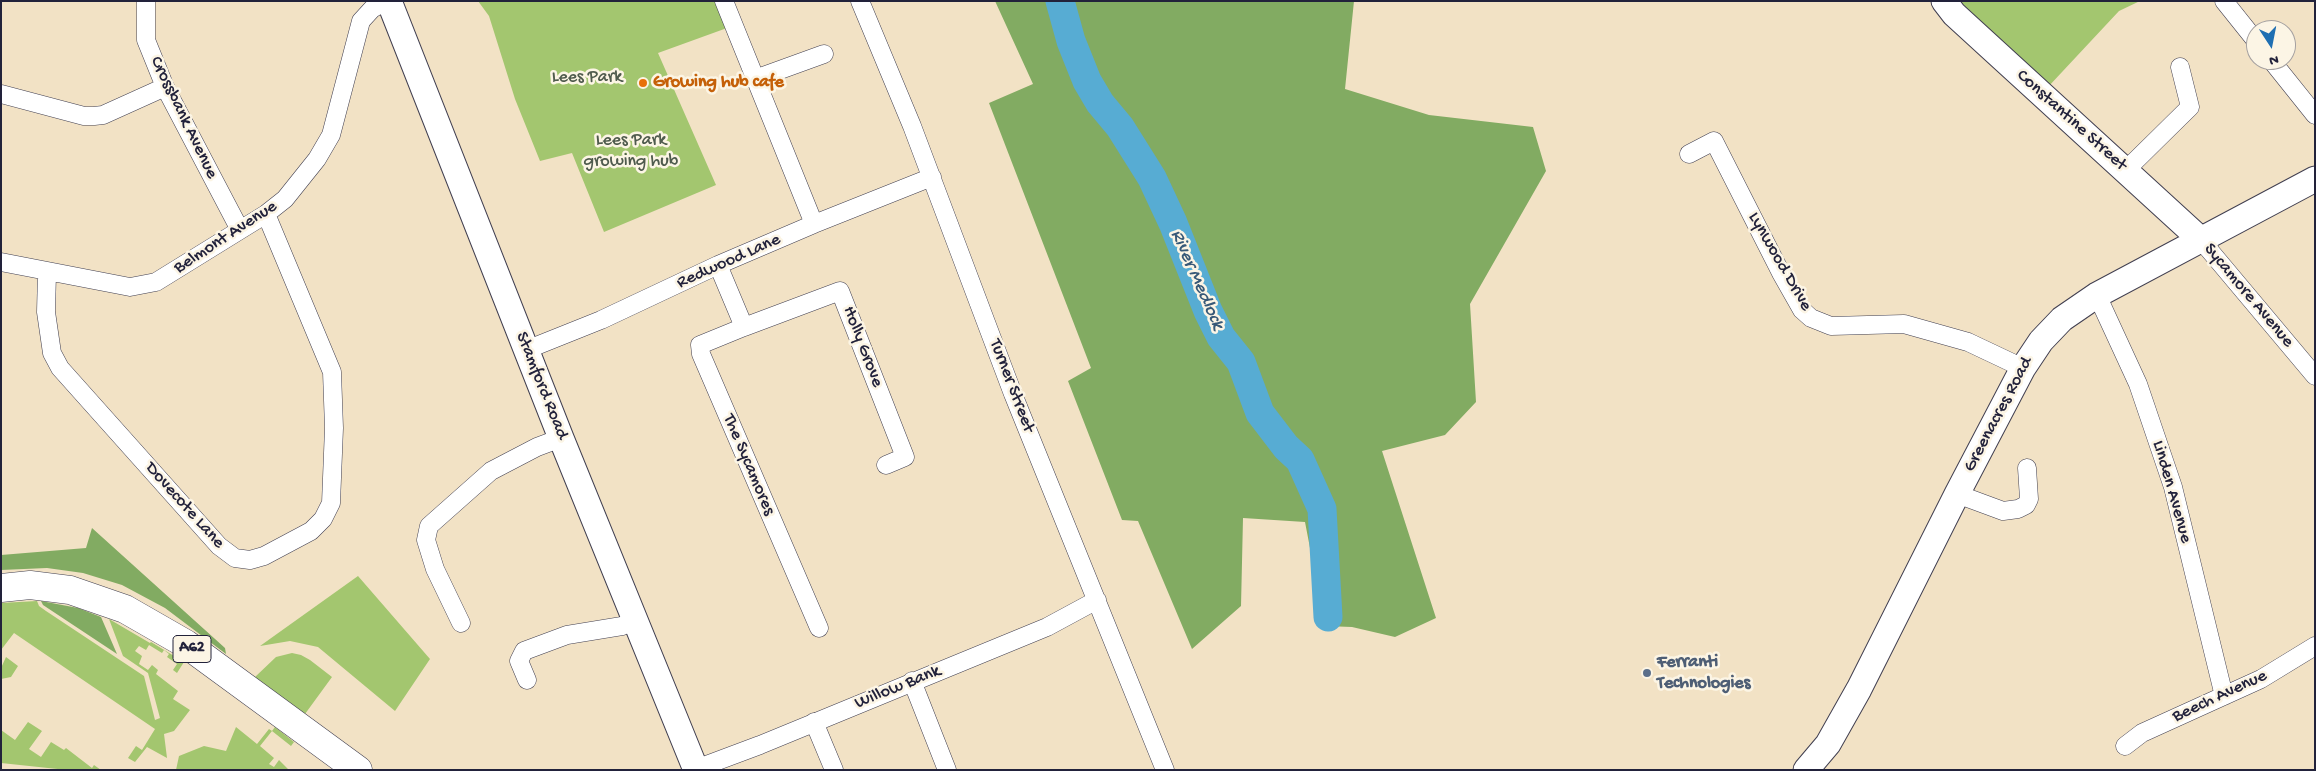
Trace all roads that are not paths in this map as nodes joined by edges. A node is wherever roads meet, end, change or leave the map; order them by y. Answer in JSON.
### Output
{"nodes":[{"id":1,"x":146,"y":1,"type":"edge"},
{"id":2,"x":388,"y":1,"type":"edge"},
{"id":3,"x":724,"y":1,"type":"edge"},
{"id":4,"x":860,"y":1,"type":"edge"},
{"id":5,"x":1944,"y":1,"type":"edge"},
{"id":6,"x":2224,"y":1,"type":"edge"},
{"id":7,"x":2246,"y":28,"type":"edge"},
{"id":8,"x":824,"y":54,"type":"dead end"},
{"id":9,"x":2180,"y":67,"type":"dead end"},
{"id":10,"x":2279,"y":70,"type":"edge"},
{"id":11,"x":755,"y":80,"type":"junction"},
{"id":12,"x":165,"y":86,"type":"junction"},
{"id":13,"x":1,"y":94,"type":"edge"},
{"id":14,"x":2315,"y":115,"type":"edge"},
{"id":15,"x":1689,"y":154,"type":"dead end"},
{"id":16,"x":2126,"y":170,"type":"junction"},
{"id":17,"x":932,"y":177,"type":"junction"},
{"id":18,"x":2315,"y":179,"type":"edge"},
{"id":19,"x":266,"y":214,"type":"junction"},
{"id":20,"x":814,"y":224,"type":"junction"},
{"id":21,"x":240,"y":230,"type":"junction"},
{"id":22,"x":2200,"y":239,"type":"junction"},
{"id":23,"x":1,"y":262,"type":"edge"},
{"id":24,"x":718,"y":265,"type":"junction"},
{"id":25,"x":47,"y":273,"type":"junction"},
{"id":26,"x":2097,"y":295,"type":"junction"},
{"id":27,"x":744,"y":328,"type":"junction"},
{"id":28,"x":526,"y":350,"type":"junction"},
{"id":29,"x":2023,"y":368,"type":"junction"},
{"id":30,"x":2315,"y":376,"type":"edge"},
{"id":31,"x":561,"y":438,"type":"junction"},
{"id":32,"x":886,"y":465,"type":"dead end"},
{"id":33,"x":2027,"y":468,"type":"dead end"},
{"id":34,"x":1957,"y":494,"type":"junction"},
{"id":35,"x":1,"y":588,"type":"edge"},
{"id":36,"x":1097,"y":600,"type":"junction"},
{"id":37,"x":635,"y":620,"type":"junction"},
{"id":38,"x":461,"y":623,"type":"dead end"},
{"id":39,"x":818,"y":628,"type":"dead end"},
{"id":40,"x":2315,"y":646,"type":"edge"},
{"id":41,"x":527,"y":680,"type":"dead end"},
{"id":42,"x":912,"y":681,"type":"junction"},
{"id":43,"x":2224,"y":696,"type":"junction"},
{"id":44,"x":814,"y":722,"type":"junction"},
{"id":45,"x":2125,"y":746,"type":"dead end"},
{"id":46,"x":696,"y":769,"type":"edge"},
{"id":47,"x":1808,"y":769,"type":"edge"},
{"id":48,"x":358,"y":770,"type":"edge"},
{"id":49,"x":834,"y":770,"type":"edge"},
{"id":50,"x":947,"y":770,"type":"edge"},
{"id":51,"x":1165,"y":770,"type":"edge"}],
"edges":[{"from":1,"to":12,"type":"street","name":"Crossbank Avenue"},
{"from":2,"to":19,"type":"street","name":"Belmont Avenue"},
{"from":2,"to":28,"type":"street","name":"Stamford Road"},
{"from":3,"to":11,"type":"street"},
{"from":4,"to":17,"type":"street","name":"Turner Street"},
{"from":5,"to":16,"type":"street","name":"Constantine Street"},
{"from":6,"to":7,"type":"street"},
{"from":8,"to":11,"type":"street"},
{"from":9,"to":16,"type":"street"},
{"from":10,"to":14,"type":"street"},
{"from":11,"to":20,"type":"street"},
{"from":12,"to":13,"type":"street"},
{"from":12,"to":21,"type":"street","name":"Crossbank Avenue"},
{"from":15,"to":29,"type":"street","name":"Lynwood Drive"},
{"from":16,"to":22,"type":"street","name":"Constantine Street"},
{"from":17,"to":20,"type":"street","name":"Redwood Lane"},
{"from":17,"to":36,"type":"street","name":"Turner Street"},
{"from":18,"to":22,"type":"street","name":"Greenacres Road"},
{"from":19,"to":21,"type":"street","name":"Belmont Avenue"},
{"from":19,"to":25,"type":"street","name":"Dovecote Lane"},
{"from":20,"to":24,"type":"street","name":"Redwood Lane"},
{"from":21,"to":25,"type":"street","name":"Belmont Avenue"},
{"from":22,"to":26,"type":"street","name":"Greenacres Road"},
{"from":22,"to":30,"type":"street","name":"Sycamore Avenue"},
{"from":23,"to":25,"type":"street","name":"Belmont Avenue"},
{"from":24,"to":27,"type":"street"},
{"from":24,"to":28,"type":"street","name":"Redwood Lane"},
{"from":26,"to":29,"type":"street","name":"Greenacres Road"},
{"from":26,"to":43,"type":"street","name":"Linden Avenue"},
{"from":27,"to":32,"type":"street","name":"Holly Grove"},
{"from":27,"to":39,"type":"street","name":"The Sycamores"},
{"from":28,"to":31,"type":"street","name":"Stamford Road"},
{"from":29,"to":34,"type":"street","name":"Greenacres Road"},
{"from":31,"to":37,"type":"street","name":"Stamford Road"},
{"from":31,"to":38,"type":"street"},
{"from":33,"to":34,"type":"street"},
{"from":34,"to":47,"type":"street","name":"Greenacres Road"},
{"from":35,"to":48,"type":"main road","number":"A62"},
{"from":36,"to":42,"type":"street","name":"Willow Bank"},
{"from":36,"to":51,"type":"street","name":"Turner Street"},
{"from":37,"to":41,"type":"street"},
{"from":37,"to":46,"type":"street","name":"Stamford Road"},
{"from":40,"to":43,"type":"street","name":"Beech Avenue"},
{"from":42,"to":44,"type":"street","name":"Willow Bank"},
{"from":42,"to":50,"type":"street"},
{"from":43,"to":45,"type":"street","name":"Beech Avenue"},
{"from":44,"to":46,"type":"street","name":"Willow Bank"},
{"from":44,"to":49,"type":"street"}]}
